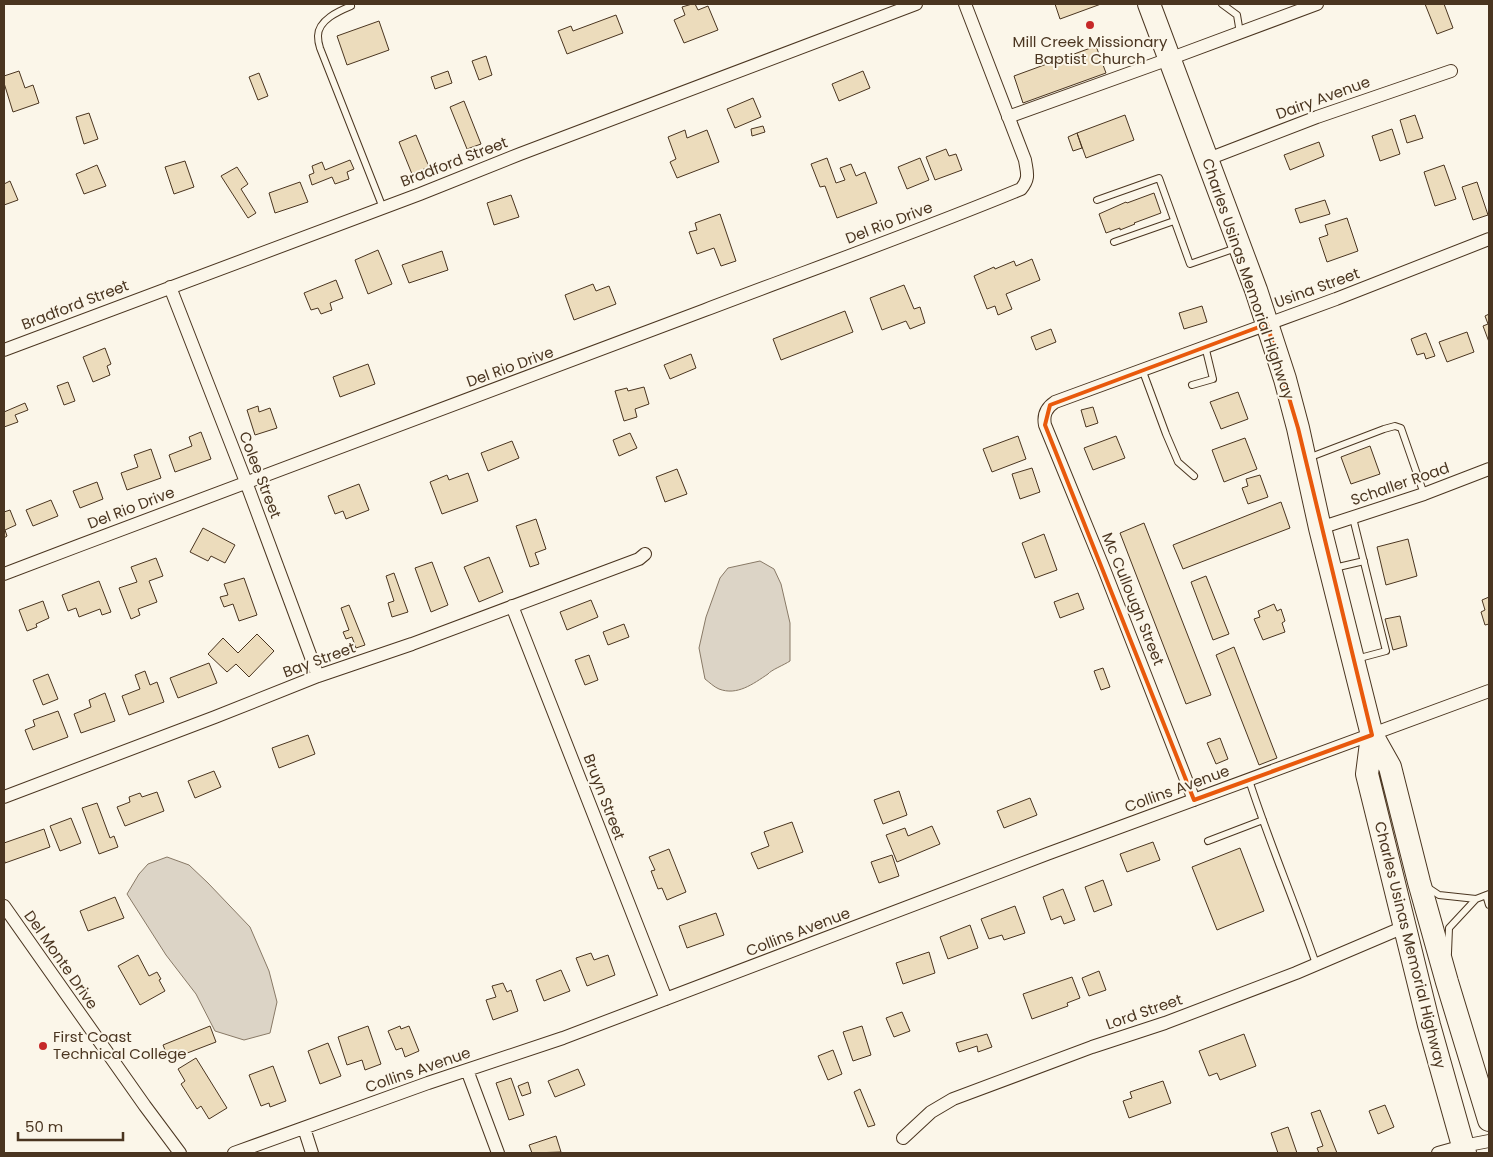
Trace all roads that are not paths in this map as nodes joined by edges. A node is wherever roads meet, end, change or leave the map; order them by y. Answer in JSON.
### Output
{"nodes":[{"id":1,"x":916,"y":4,"type":"edge"},
{"id":2,"x":965,"y":4,"type":"edge"},
{"id":3,"x":1149,"y":4,"type":"edge"},
{"id":4,"x":1222,"y":4,"type":"edge"},
{"id":5,"x":1317,"y":4,"type":"edge"},
{"id":6,"x":351,"y":6,"type":"dead end"},
{"id":7,"x":1240,"y":32,"type":"junction"},
{"id":8,"x":1170,"y":59,"type":"junction"},
{"id":9,"x":1451,"y":71,"type":"dead end"},
{"id":10,"x":1008,"y":117,"type":"junction"},
{"id":11,"x":1208,"y":159,"type":"junction"},
{"id":12,"x":1097,"y":200,"type":"dead end"},
{"id":13,"x":383,"y":208,"type":"junction"},
{"id":14,"x":1174,"y":221,"type":"junction"},
{"id":15,"x":1489,"y":239,"type":"edge"},
{"id":16,"x":1114,"y":242,"type":"dead end"},
{"id":17,"x":1240,"y":246,"type":"junction"},
{"id":18,"x":170,"y":287,"type":"junction"},
{"id":19,"x":1267,"y":324,"type":"junction"},
{"id":20,"x":1205,"y":346,"type":"junction"},
{"id":21,"x":4,"y":350,"type":"edge"},
{"id":22,"x":1142,"y":369,"type":"junction"},
{"id":23,"x":1192,"y":385,"type":"dead end"},
{"id":24,"x":1046,"y":410,"type":"joint"},
{"id":25,"x":1304,"y":459,"type":"junction"},
{"id":26,"x":1489,"y":469,"type":"edge"},
{"id":27,"x":1194,"y":476,"type":"dead end"},
{"id":28,"x":246,"y":482,"type":"junction"},
{"id":29,"x":1424,"y":494,"type":"junction"},
{"id":30,"x":1354,"y":518,"type":"junction"},
{"id":31,"x":1320,"y":528,"type":"junction"},
{"id":32,"x":645,"y":554,"type":"dead end"},
{"id":33,"x":1364,"y":561,"type":"junction"},
{"id":34,"x":1330,"y":569,"type":"junction"},
{"id":35,"x":4,"y":574,"type":"edge"},
{"id":36,"x":512,"y":606,"type":"junction"},
{"id":37,"x":1353,"y":660,"type":"junction"},
{"id":38,"x":318,"y":676,"type":"junction"},
{"id":39,"x":1489,"y":691,"type":"edge"},
{"id":40,"x":1372,"y":735,"type":"junction"},
{"id":41,"x":1249,"y":780,"type":"junction"},
{"id":42,"x":4,"y":797,"type":"edge"},
{"id":43,"x":1194,"y":800,"type":"junction"},
{"id":44,"x":1263,"y":820,"type":"junction"},
{"id":45,"x":1208,"y":841,"type":"dead end"},
{"id":46,"x":1419,"y":882,"type":"junction"},
{"id":47,"x":1488,"y":894,"type":"edge"},
{"id":48,"x":1476,"y":899,"type":"junction"},
{"id":49,"x":1489,"y":905,"type":"edge"},
{"id":50,"x":4,"y":906,"type":"edge"},
{"id":51,"x":1404,"y":927,"type":"junction"},
{"id":52,"x":1316,"y":964,"type":"junction"},
{"id":53,"x":1447,"y":982,"type":"junction"},
{"id":54,"x":666,"y":999,"type":"junction"},
{"id":55,"x":467,"y":1070,"type":"junction"},
{"id":56,"x":1489,"y":1120,"type":"edge"},
{"id":57,"x":304,"y":1128,"type":"junction"},
{"id":58,"x":902,"y":1138,"type":"dead end"},
{"id":59,"x":1489,"y":1140,"type":"edge"},
{"id":60,"x":1464,"y":1150,"type":"edge"},
{"id":61,"x":180,"y":1153,"type":"edge"},
{"id":62,"x":234,"y":1153,"type":"edge"},
{"id":63,"x":312,"y":1153,"type":"edge"},
{"id":64,"x":498,"y":1153,"type":"edge"},
{"id":65,"x":1438,"y":1153,"type":"edge"}],
"edges":[{"from":1,"to":13,"type":"street","name":"Bradford Street"},
{"from":2,"to":10,"type":"street"},
{"from":3,"to":8,"type":"highway","name":"Charles Usinas Memorial Highway"},
{"from":4,"to":7,"type":"lane"},
{"from":5,"to":7,"type":"street"},
{"from":6,"to":13,"type":"lane"},
{"from":7,"to":8,"type":"street"},
{"from":8,"to":10,"type":"street"},
{"from":8,"to":11,"type":"highway","name":"Charles Usinas Memorial Highway"},
{"from":9,"to":11,"type":"street","name":"Dairy Avenue"},
{"from":10,"to":28,"type":"street","name":"Del Rio Drive"},
{"from":11,"to":17,"type":"highway","name":"Charles Usinas Memorial Highway"},
{"from":12,"to":14,"type":"lane"},
{"from":13,"to":18,"type":"street","name":"Bradford Street"},
{"from":14,"to":16,"type":"lane"},
{"from":14,"to":17,"type":"lane"},
{"from":15,"to":19,"type":"street","name":"Usina Street"},
{"from":17,"to":19,"type":"highway","name":"Charles Usinas Memorial Highway"},
{"from":18,"to":21,"type":"street","name":"Bradford Street"},
{"from":18,"to":28,"type":"street","name":"Colee Street"},
{"from":19,"to":20,"type":"street","name":"Usina Street"},
{"from":19,"to":25,"type":"highway","name":"Charles Usinas Memorial Highway"},
{"from":20,"to":22,"type":"street","name":"Usina Street"},
{"from":20,"to":23,"type":"lane"},
{"from":22,"to":24,"type":"street","name":"Usina Street"},
{"from":22,"to":27,"type":"lane"},
{"from":24,"to":43,"type":"street","name":"Mc Cullough Street"},
{"from":25,"to":29,"type":"lane"},
{"from":25,"to":31,"type":"highway","name":"Charles Usinas Memorial Highway"},
{"from":26,"to":29,"type":"street","name":"Schaller Road"},
{"from":28,"to":35,"type":"street","name":"Del Rio Drive"},
{"from":28,"to":38,"type":"street","name":"Colee Street"},
{"from":29,"to":30,"type":"street","name":"Schaller Road"},
{"from":30,"to":31,"type":"street","name":"Schaller Road"},
{"from":30,"to":33,"type":"lane"},
{"from":31,"to":34,"type":"highway","name":"Charles Usinas Memorial Highway"},
{"from":32,"to":36,"type":"street","name":"Bay Street"},
{"from":33,"to":34,"type":"lane"},
{"from":33,"to":37,"type":"lane"},
{"from":34,"to":37,"type":"highway","name":"Charles Usinas Memorial Highway"},
{"from":36,"to":38,"type":"street","name":"Bay Street"},
{"from":36,"to":54,"type":"street","name":"Bruyn Street"},
{"from":37,"to":40,"type":"highway","name":"Charles Usinas Memorial Highway"},
{"from":38,"to":42,"type":"street","name":"Bay Street"},
{"from":39,"to":40,"type":"street","name":"Collins Avenue"},
{"from":40,"to":41,"type":"street","name":"Collins Avenue"},
{"from":40,"to":46,"type":"highway","name":"Charles Usinas Memorial Highway"},
{"from":40,"to":51,"type":"highway","name":"Charles Usinas Memorial Highway"},
{"from":41,"to":43,"type":"street","name":"Collins Avenue"},
{"from":41,"to":44,"type":"lane"},
{"from":43,"to":54,"type":"street","name":"Collins Avenue"},
{"from":44,"to":45,"type":"lane"},
{"from":44,"to":52,"type":"lane"},
{"from":46,"to":48,"type":"lane"},
{"from":46,"to":53,"type":"highway","name":"Charles Usinas Memorial Highway"},
{"from":47,"to":48,"type":"lane"},
{"from":47,"to":49,"type":"lane"},
{"from":48,"to":53,"type":"lane"},
{"from":50,"to":61,"type":"street","name":"Del Monte Drive"},
{"from":51,"to":52,"type":"street","name":"Lord Street"},
{"from":51,"to":60,"type":"highway","name":"Charles Usinas Memorial Highway"},
{"from":52,"to":58,"type":"street","name":"Lord Street"},
{"from":53,"to":56,"type":"highway","name":"Charles Usinas Memorial Highway"},
{"from":54,"to":55,"type":"street","name":"Collins Avenue"},
{"from":55,"to":57,"type":"street","name":"Collins Avenue"},
{"from":55,"to":64,"type":"street"},
{"from":57,"to":62,"type":"street","name":"Collins Avenue"},
{"from":57,"to":63,"type":"street"},
{"from":59,"to":60,"type":"street"},
{"from":60,"to":65,"type":"street"}]}
